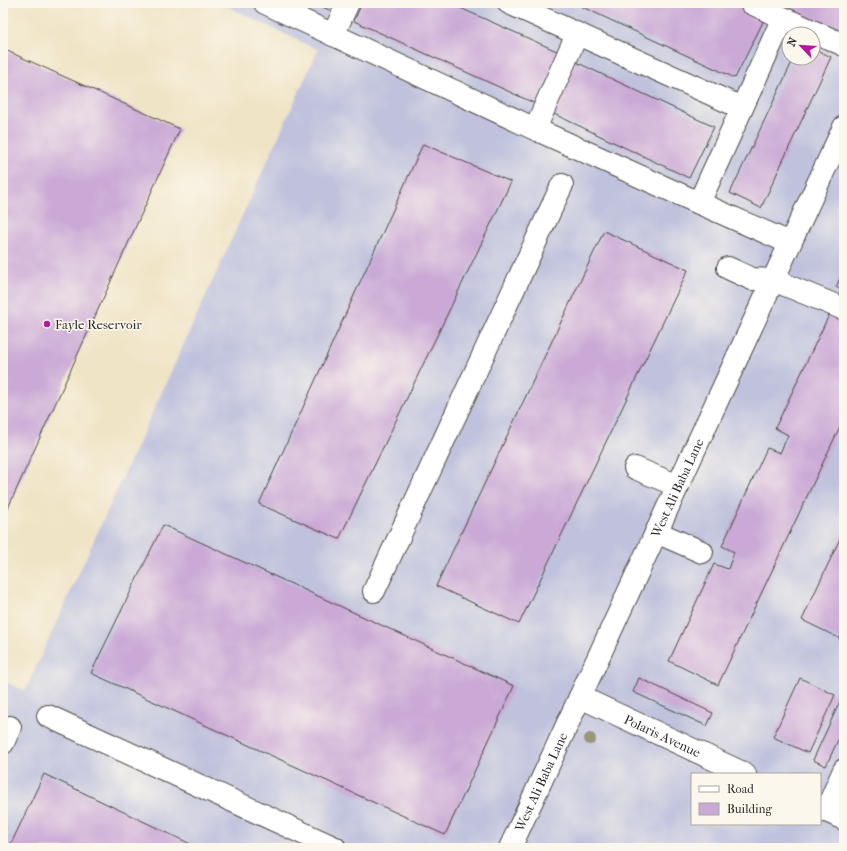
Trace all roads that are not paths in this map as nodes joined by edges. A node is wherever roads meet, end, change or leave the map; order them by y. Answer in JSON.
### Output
{"nodes":[{"id":1,"x":265,"y":3,"type":"edge"},
{"id":2,"x":348,"y":3,"type":"edge"},
{"id":3,"x":509,"y":3,"type":"edge"},
{"id":4,"x":751,"y":3,"type":"edge"},
{"id":5,"x":783,"y":18,"type":"junction"},
{"id":6,"x":577,"y":34,"type":"junction"},
{"id":7,"x":333,"y":35,"type":"junction"},
{"id":8,"x":844,"y":45,"type":"edge"},
{"id":9,"x":742,"y":108,"type":"junction"},
{"id":10,"x":844,"y":128,"type":"edge"},
{"id":11,"x":535,"y":129,"type":"junction"},
{"id":12,"x":562,"y":184,"type":"dead end"},
{"id":13,"x":699,"y":203,"type":"junction"},
{"id":14,"x":790,"y":243,"type":"junction"},
{"id":15,"x":728,"y":268,"type":"dead end"},
{"id":16,"x":773,"y":280,"type":"junction"},
{"id":17,"x":844,"y":309,"type":"edge"},
{"id":18,"x":635,"y":468,"type":"dead end"},
{"id":19,"x":678,"y":486,"type":"junction"},
{"id":20,"x":656,"y":532,"type":"junction"},
{"id":21,"x":702,"y":552,"type":"dead end"},
{"id":22,"x":374,"y":591,"type":"dead end"},
{"id":23,"x":580,"y":697,"type":"junction"},
{"id":24,"x":48,"y":716,"type":"dead end"},
{"id":25,"x":844,"y":770,"type":"edge"},
{"id":26,"x":744,"y":773,"type":"edge"},
{"id":27,"x":830,"y":813,"type":"edge"},
{"id":28,"x":335,"y":848,"type":"edge"},
{"id":29,"x":510,"y":848,"type":"edge"}],
"edges":[{"from":1,"to":7,"type":"street"},
{"from":2,"to":7,"type":"street"},
{"from":3,"to":6,"type":"street"},
{"from":4,"to":5,"type":"street"},
{"from":5,"to":8,"type":"street"},
{"from":5,"to":9,"type":"street"},
{"from":6,"to":9,"type":"street"},
{"from":6,"to":11,"type":"street"},
{"from":7,"to":11,"type":"street"},
{"from":9,"to":13,"type":"street"},
{"from":10,"to":14,"type":"street","name":"West Ali Baba Lane"},
{"from":11,"to":13,"type":"street"},
{"from":12,"to":22,"type":"street"},
{"from":13,"to":14,"type":"street"},
{"from":14,"to":16,"type":"street","name":"West Ali Baba Lane"},
{"from":15,"to":16,"type":"street"},
{"from":16,"to":17,"type":"street"},
{"from":16,"to":19,"type":"street","name":"West Ali Baba Lane"},
{"from":18,"to":19,"type":"street"},
{"from":19,"to":20,"type":"street","name":"West Ali Baba Lane"},
{"from":20,"to":21,"type":"street"},
{"from":20,"to":23,"type":"street","name":"West Ali Baba Lane"},
{"from":23,"to":26,"type":"street","name":"Polaris Avenue"},
{"from":23,"to":29,"type":"street","name":"West Ali Baba Lane"},
{"from":24,"to":28,"type":"street"},
{"from":25,"to":27,"type":"street"}]}
